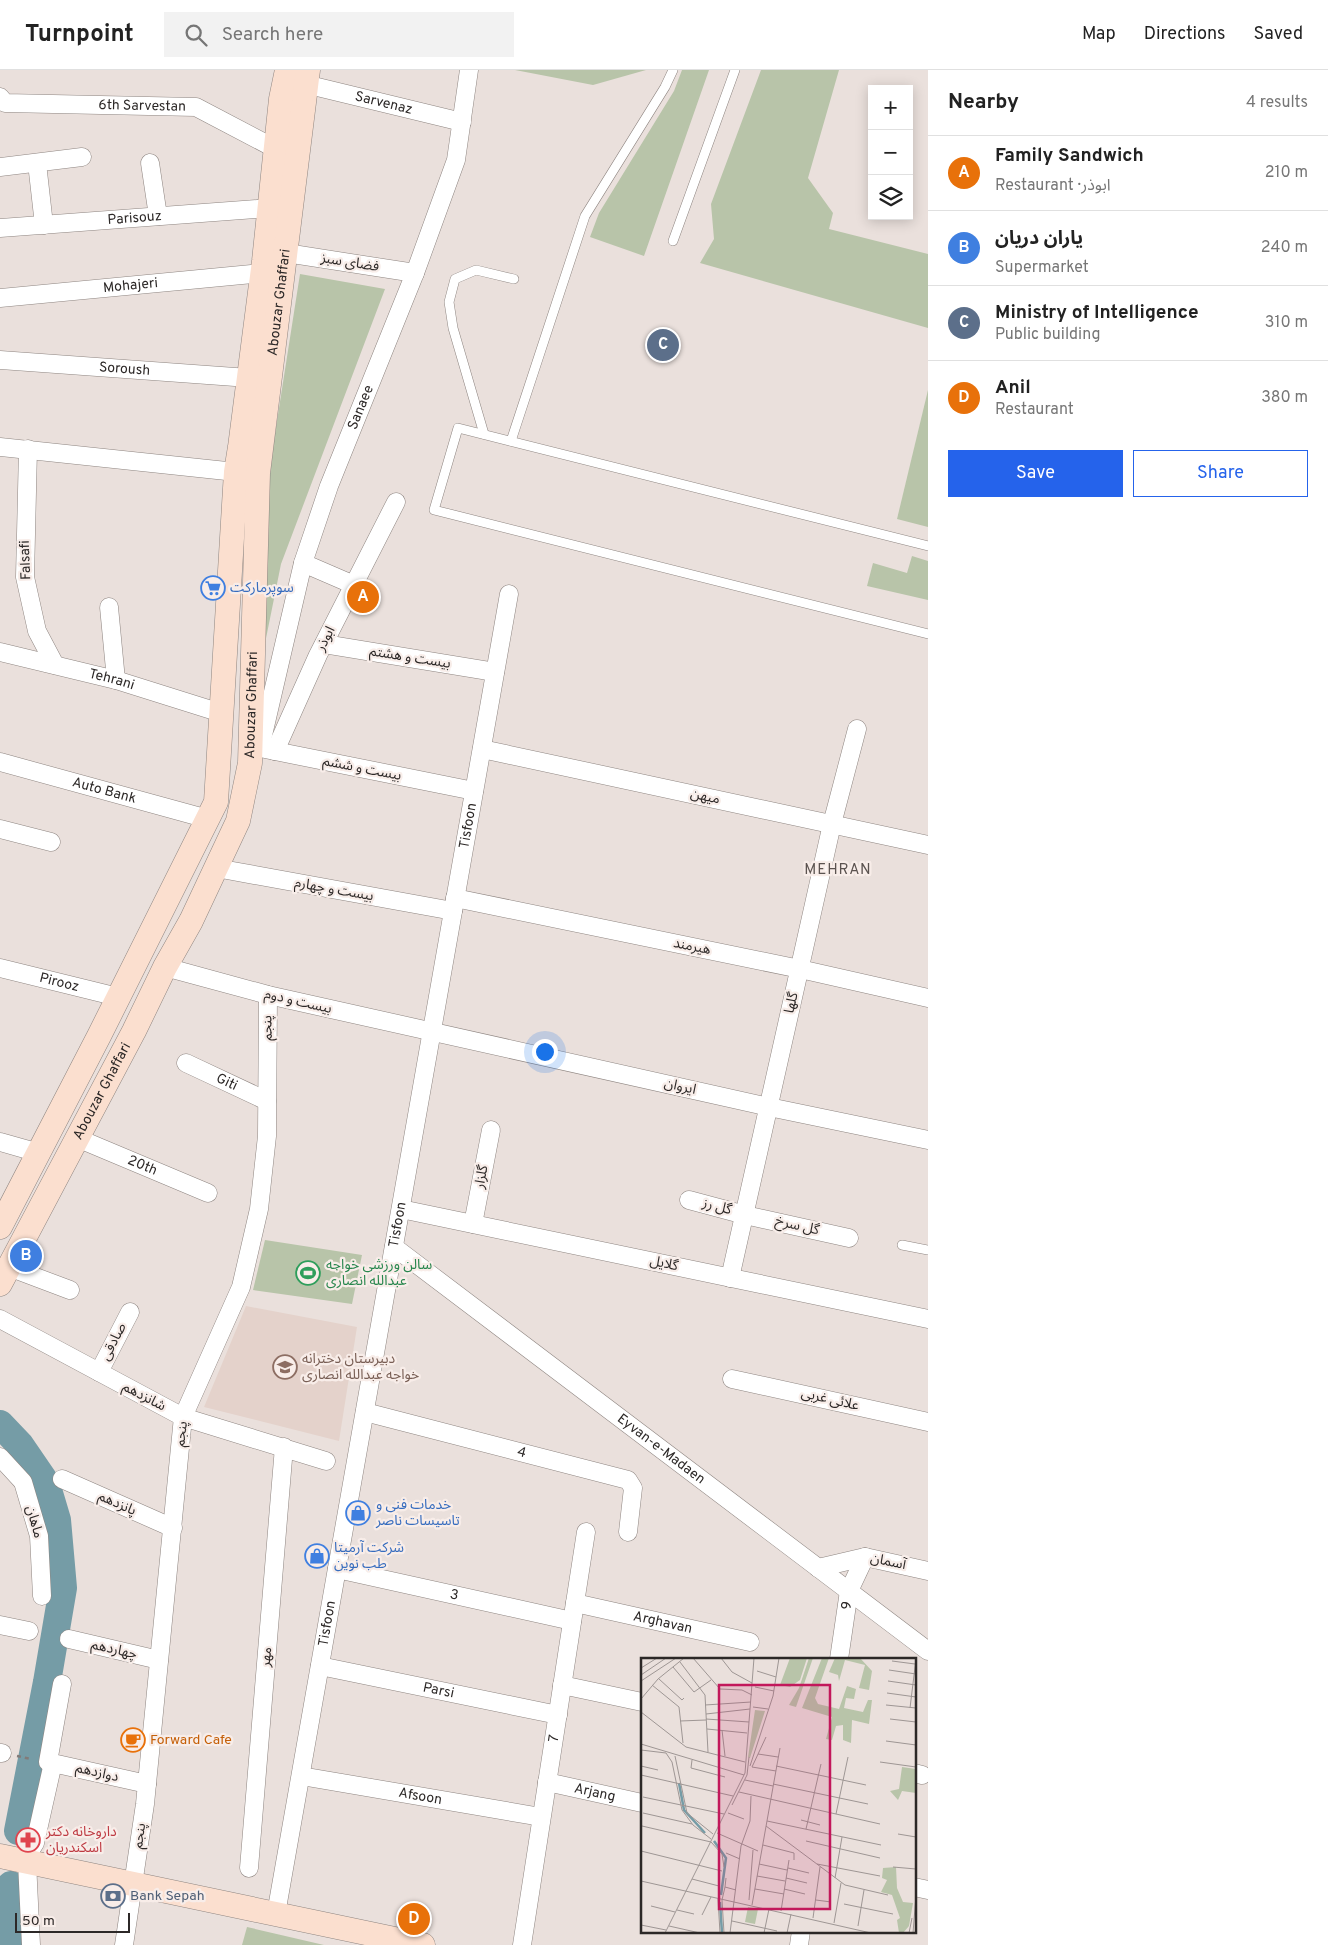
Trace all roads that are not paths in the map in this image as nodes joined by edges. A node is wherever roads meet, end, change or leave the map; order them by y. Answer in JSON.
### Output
{"nodes":[{"id":1,"x":469,"y":70,"type":"edge"},
{"id":2,"x":673,"y":70,"type":"edge"},
{"id":3,"x":735,"y":70,"type":"edge"},
{"id":4,"x":300,"y":75,"type":"edge"},
{"id":5,"x":0,"y":97,"type":"edge"},
{"id":6,"x":462,"y":122,"type":"junction"},
{"id":7,"x":276,"y":149,"type":"junction"},
{"id":8,"x":82,"y":157,"type":"dead end"},
{"id":9,"x":36,"y":163,"type":"junction"},
{"id":10,"x":150,"y":163,"type":"dead end"},
{"id":11,"x":0,"y":166,"type":"edge"},
{"id":12,"x":270,"y":208,"type":"junction"},
{"id":13,"x":158,"y":216,"type":"junction"},
{"id":14,"x":44,"y":225,"type":"junction"},
{"id":15,"x":0,"y":228,"type":"edge"},
{"id":16,"x":673,"y":241,"type":"dead end"},
{"id":17,"x":286,"y":253,"type":"junction"},
{"id":18,"x":262,"y":273,"type":"junction"},
{"id":19,"x":414,"y":273,"type":"junction"},
{"id":20,"x":514,"y":279,"type":"dead end"},
{"id":21,"x":0,"y":298,"type":"edge"},
{"id":22,"x":0,"y":360,"type":"edge"},
{"id":23,"x":249,"y":378,"type":"junction"},
{"id":24,"x":484,"y":434,"type":"junction"},
{"id":25,"x":511,"y":441,"type":"junction"},
{"id":26,"x":0,"y":447,"type":"edge"},
{"id":27,"x":28,"y":449,"type":"junction"},
{"id":28,"x":236,"y":472,"type":"junction"},
{"id":29,"x":396,"y":502,"type":"dead end"},
{"id":30,"x":928,"y":546,"type":"edge"},
{"id":31,"x":303,"y":563,"type":"junction"},
{"id":32,"x":354,"y":585,"type":"junction"},
{"id":33,"x":509,"y":594,"type":"dead end"},
{"id":34,"x":110,"y":607,"type":"dead end"},
{"id":35,"x":928,"y":634,"type":"edge"},
{"id":36,"x":324,"y":644,"type":"junction"},
{"id":37,"x":0,"y":652,"type":"edge"},
{"id":38,"x":55,"y":665,"type":"junction"},
{"id":39,"x":495,"y":672,"type":"junction"},
{"id":40,"x":116,"y":680,"type":"junction"},
{"id":41,"x":221,"y":713,"type":"junction"},
{"id":42,"x":250,"y":720,"type":"junction"},
{"id":43,"x":857,"y":729,"type":"dead end"},
{"id":44,"x":261,"y":749,"type":"junction"},
{"id":45,"x":482,"y":749,"type":"junction"},
{"id":46,"x":0,"y":762,"type":"edge"},
{"id":47,"x":474,"y":791,"type":"junction"},
{"id":48,"x":208,"y":819,"type":"junction"},
{"id":49,"x":832,"y":824,"type":"junction"},
{"id":50,"x":0,"y":829,"type":"edge"},
{"id":51,"x":51,"y":842,"type":"dead end"},
{"id":52,"x":928,"y":845,"type":"edge"},
{"id":53,"x":216,"y":868,"type":"junction"},
{"id":54,"x":454,"y":905,"type":"junction"},
{"id":55,"x":165,"y":967,"type":"junction"},
{"id":56,"x":0,"y":968,"type":"edge"},
{"id":57,"x":800,"y":968,"type":"junction"},
{"id":58,"x":268,"y":995,"type":"junction"},
{"id":59,"x":118,"y":997,"type":"junction"},
{"id":60,"x":928,"y":998,"type":"edge"},
{"id":61,"x":432,"y":1032,"type":"junction"},
{"id":62,"x":186,"y":1063,"type":"dead end"},
{"id":63,"x":267,"y":1101,"type":"junction"},
{"id":64,"x":768,"y":1107,"type":"junction"},
{"id":65,"x":491,"y":1130,"type":"dead end"},
{"id":66,"x":77,"y":1138,"type":"junction"},
{"id":67,"x":928,"y":1140,"type":"edge"},
{"id":68,"x":0,"y":1142,"type":"edge"},
{"id":69,"x":39,"y":1153,"type":"junction"},
{"id":70,"x":208,"y":1193,"type":"dead end"},
{"id":71,"x":689,"y":1200,"type":"dead end"},
{"id":72,"x":400,"y":1209,"type":"junction"},
{"id":73,"x":744,"y":1215,"type":"junction"},
{"id":74,"x":473,"y":1224,"type":"junction"},
{"id":75,"x":0,"y":1227,"type":"edge"},
{"id":76,"x":849,"y":1238,"type":"dead end"},
{"id":77,"x":902,"y":1245,"type":"dead end"},
{"id":78,"x":394,"y":1247,"type":"junction"},
{"id":79,"x":928,"y":1250,"type":"edge"},
{"id":80,"x":5,"y":1276,"type":"edge"},
{"id":81,"x":730,"y":1278,"type":"junction"},
{"id":82,"x":70,"y":1290,"type":"dead end"},
{"id":83,"x":130,"y":1312,"type":"dead end"},
{"id":84,"x":927,"y":1315,"type":"edge"},
{"id":85,"x":0,"y":1320,"type":"edge"},
{"id":86,"x":99,"y":1372,"type":"junction"},
{"id":87,"x":732,"y":1378,"type":"dead end"},
{"id":88,"x":365,"y":1412,"type":"junction"},
{"id":89,"x":183,"y":1417,"type":"junction"},
{"id":90,"x":928,"y":1422,"type":"edge"},
{"id":91,"x":284,"y":1447,"type":"junction"},
{"id":92,"x":0,"y":1457,"type":"edge"},
{"id":93,"x":326,"y":1461,"type":"dead end"},
{"id":94,"x":62,"y":1479,"type":"dead end"},
{"id":95,"x":173,"y":1528,"type":"junction"},
{"id":96,"x":586,"y":1532,"type":"dead end"},
{"id":97,"x":628,"y":1532,"type":"dead end"},
{"id":98,"x":866,"y":1557,"type":"junction"},
{"id":99,"x":818,"y":1568,"type":"junction"},
{"id":100,"x":337,"y":1569,"type":"junction"},
{"id":101,"x":928,"y":1571,"type":"edge"},
{"id":102,"x":849,"y":1591,"type":"junction"},
{"id":103,"x":42,"y":1596,"type":"dead end"},
{"id":104,"x":575,"y":1603,"type":"junction"},
{"id":105,"x":572,"y":1622,"type":"junction"},
{"id":106,"x":0,"y":1625,"type":"edge"},
{"id":107,"x":29,"y":1631,"type":"dead end"},
{"id":108,"x":69,"y":1639,"type":"dead end"},
{"id":109,"x":750,"y":1642,"type":"dead end"},
{"id":110,"x":928,"y":1651,"type":"edge"},
{"id":111,"x":839,"y":1658,"type":"edge"},
{"id":112,"x":159,"y":1660,"type":"junction"},
{"id":113,"x":320,"y":1666,"type":"junction"},
{"id":114,"x":62,"y":1684,"type":"dead end"},
{"id":115,"x":562,"y":1685,"type":"junction"},
{"id":116,"x":641,"y":1702,"type":"edge"},
{"id":117,"x":558,"y":1715,"type":"junction"},
{"id":118,"x":50,"y":1762,"type":"junction"},
{"id":119,"x":301,"y":1776,"type":"junction"},
{"id":120,"x":547,"y":1782,"type":"junction"},
{"id":121,"x":147,"y":1784,"type":"junction"},
{"id":122,"x":641,"y":1803,"type":"edge"},
{"id":123,"x":542,"y":1817,"type":"junction"},
{"id":124,"x":0,"y":1856,"type":"edge"},
{"id":125,"x":27,"y":1862,"type":"junction"},
{"id":126,"x":249,"y":1868,"type":"dead end"},
{"id":127,"x":134,"y":1884,"type":"junction"},
{"id":128,"x":276,"y":1914,"type":"junction"},
{"id":129,"x":801,"y":1932,"type":"edge"},
{"id":130,"x":31,"y":1945,"type":"edge"},
{"id":131,"x":124,"y":1945,"type":"edge"},
{"id":132,"x":419,"y":1945,"type":"edge"},
{"id":133,"x":522,"y":1945,"type":"edge"},
{"id":134,"x":799,"y":1945,"type":"edge"}],
"edges":[{"from":1,"to":6,"type":"street","name":"Sanaee"},
{"from":2,"to":25,"type":"lane"},
{"from":3,"to":16,"type":"lane"},
{"from":4,"to":6,"type":"street","name":"Sarvenaz"},
{"from":4,"to":7,"type":"main road","name":"Abouzar Ghaffari"},
{"from":4,"to":17,"type":"main road","name":"Abouzar Ghaffari"},
{"from":5,"to":7,"type":"street","name":"6th Sarvestan"},
{"from":6,"to":19,"type":"street","name":"Sanaee"},
{"from":7,"to":12,"type":"main road","name":"Abouzar Ghaffari"},
{"from":8,"to":9,"type":"street"},
{"from":9,"to":11,"type":"street"},
{"from":9,"to":14,"type":"street"},
{"from":10,"to":13,"type":"street"},
{"from":12,"to":13,"type":"street","name":"Parisouz"},
{"from":12,"to":18,"type":"main road","name":"Abouzar Ghaffari"},
{"from":13,"to":14,"type":"street","name":"Parisouz"},
{"from":14,"to":15,"type":"street","name":"Parisouz"},
{"from":17,"to":19,"type":"street","name":"فضای سبز"},
{"from":17,"to":42,"type":"main road","name":"Abouzar Ghaffari"},
{"from":18,"to":21,"type":"street","name":"Mohajeri"},
{"from":18,"to":23,"type":"main road","name":"Abouzar Ghaffari"},
{"from":19,"to":31,"type":"street","name":"Sanaee"},
{"from":20,"to":24,"type":"lane"},
{"from":22,"to":23,"type":"street","name":"Soroush"},
{"from":23,"to":28,"type":"main road","name":"Abouzar Ghaffari"},
{"from":24,"to":25,"type":"lane"},
{"from":24,"to":35,"type":"lane"},
{"from":25,"to":30,"type":"lane"},
{"from":26,"to":27,"type":"street"},
{"from":27,"to":28,"type":"street"},
{"from":27,"to":38,"type":"street","name":"Falsafi"},
{"from":28,"to":41,"type":"main road","name":"Abouzar Ghaffari"},
{"from":29,"to":32,"type":"street","name":"ابوذر"},
{"from":31,"to":32,"type":"street"},
{"from":31,"to":44,"type":"street","name":"Sanaee"},
{"from":32,"to":36,"type":"street","name":"ابوذر"},
{"from":33,"to":39,"type":"street","name":"Tisfoon"},
{"from":34,"to":40,"type":"street"},
{"from":36,"to":39,"type":"street","name":"بیست و هشتم"},
{"from":36,"to":44,"type":"street","name":"ابوذر"},
{"from":37,"to":38,"type":"street","name":"Tehrani"},
{"from":38,"to":40,"type":"street","name":"Tehrani"},
{"from":39,"to":45,"type":"street","name":"Tisfoon"},
{"from":40,"to":41,"type":"street","name":"Tehrani"},
{"from":41,"to":42,"type":"main road"},
{"from":41,"to":48,"type":"main road","name":"Abouzar Ghaffari"},
{"from":42,"to":44,"type":"main road","name":"Abouzar Ghaffari"},
{"from":43,"to":49,"type":"street","name":"گلها"},
{"from":44,"to":47,"type":"street","name":"بیست و ششم"},
{"from":44,"to":53,"type":"main road","name":"Abouzar Ghaffari"},
{"from":45,"to":47,"type":"street","name":"Tisfoon"},
{"from":45,"to":49,"type":"street","name":"میهن"},
{"from":46,"to":48,"type":"street","name":"Auto Bank"},
{"from":47,"to":54,"type":"street","name":"Tisfoon"},
{"from":48,"to":59,"type":"main road","name":"Abouzar Ghaffari"},
{"from":49,"to":52,"type":"street","name":"میهن"},
{"from":49,"to":57,"type":"street","name":"گلها"},
{"from":50,"to":51,"type":"street"},
{"from":53,"to":54,"type":"street","name":"بیست و چهارم"},
{"from":53,"to":55,"type":"main road","name":"Abouzar Ghaffari"},
{"from":54,"to":57,"type":"street","name":"هیرمند"},
{"from":54,"to":61,"type":"street","name":"Tisfoon"},
{"from":55,"to":58,"type":"street","name":"بیست و دوم"},
{"from":55,"to":66,"type":"main road","name":"Abouzar Ghaffari"},
{"from":56,"to":59,"type":"street","name":"Pirooz"},
{"from":57,"to":60,"type":"street","name":"هیرمند"},
{"from":57,"to":64,"type":"street","name":"گلها"},
{"from":58,"to":61,"type":"street","name":"بیست و دوم"},
{"from":58,"to":63,"type":"street","name":"پنجم"},
{"from":59,"to":69,"type":"main road","name":"Abouzar Ghaffari"},
{"from":61,"to":64,"type":"street","name":"ایروان"},
{"from":61,"to":72,"type":"street","name":"Tisfoon"},
{"from":62,"to":63,"type":"street","name":"Giti"},
{"from":63,"to":89,"type":"street","name":"پنجم"},
{"from":64,"to":67,"type":"street","name":"ایروان"},
{"from":64,"to":73,"type":"street","name":"گلها"},
{"from":65,"to":74,"type":"street","name":"گلزار"},
{"from":66,"to":70,"type":"street","name":"20th"},
{"from":66,"to":80,"type":"main road","name":"Abouzar Ghaffari"},
{"from":68,"to":69,"type":"street"},
{"from":69,"to":75,"type":"main road","name":"Abouzar Ghaffari"},
{"from":71,"to":73,"type":"street","name":"گل رز"},
{"from":72,"to":74,"type":"street","name":"گلایل"},
{"from":72,"to":78,"type":"street","name":"Tisfoon"},
{"from":73,"to":76,"type":"street","name":"گل سرخ"},
{"from":73,"to":81,"type":"street","name":"گلها"},
{"from":74,"to":81,"type":"street","name":"گلایل"},
{"from":77,"to":79,"type":"lane"},
{"from":78,"to":88,"type":"street","name":"Tisfoon"},
{"from":78,"to":99,"type":"street","name":"Eyvan-e-Madaen"},
{"from":80,"to":82,"type":"street"},
{"from":81,"to":84,"type":"street","name":"گلایل"},
{"from":83,"to":86,"type":"street","name":"صادقی"},
{"from":85,"to":86,"type":"street","name":"شانزدهم"},
{"from":86,"to":89,"type":"street","name":"شانزدهم"},
{"from":87,"to":90,"type":"street","name":"علائی غربی"},
{"from":88,"to":97,"type":"street","name":"4"},
{"from":88,"to":100,"type":"street","name":"Tisfoon"},
{"from":89,"to":91,"type":"street","name":"شانزدهم"},
{"from":89,"to":95,"type":"street","name":"پنجم"},
{"from":91,"to":93,"type":"street","name":"شانزدهم"},
{"from":91,"to":126,"type":"street","name":"مهر"},
{"from":92,"to":103,"type":"street","name":"ماهان"},
{"from":94,"to":95,"type":"street","name":"پانزدهم"},
{"from":95,"to":112,"type":"street","name":"پنجم"},
{"from":96,"to":104,"type":"street","name":"7"},
{"from":98,"to":99,"type":"street","name":"آسمان"},
{"from":98,"to":101,"type":"street","name":"آسمان"},
{"from":98,"to":102,"type":"street","name":"9"},
{"from":99,"to":102,"type":"street","name":"Eyvan-e-Madaen"},
{"from":100,"to":105,"type":"street","name":"3"},
{"from":100,"to":113,"type":"street","name":"Tisfoon"},
{"from":102,"to":110,"type":"street","name":"Eyvan-e-Madaen"},
{"from":102,"to":111,"type":"street","name":"9"},
{"from":104,"to":105,"type":"street","name":"7"},
{"from":104,"to":109,"type":"street","name":"Arghavan"},
{"from":105,"to":115,"type":"street","name":"7"},
{"from":106,"to":107,"type":"street"},
{"from":108,"to":112,"type":"street","name":"چهاردهم"},
{"from":112,"to":121,"type":"street","name":"پنجم"},
{"from":113,"to":117,"type":"street","name":"Parsi"},
{"from":113,"to":119,"type":"street","name":"Tisfoon"},
{"from":114,"to":118,"type":"street"},
{"from":115,"to":116,"type":"street"},
{"from":115,"to":117,"type":"street","name":"7"},
{"from":117,"to":120,"type":"street","name":"7"},
{"from":118,"to":121,"type":"street","name":"دوازدهم"},
{"from":118,"to":125,"type":"street"},
{"from":119,"to":123,"type":"street","name":"Afsoon"},
{"from":119,"to":128,"type":"street","name":"Tisfoon"},
{"from":120,"to":122,"type":"street","name":"Arjang"},
{"from":120,"to":123,"type":"street","name":"7"},
{"from":121,"to":127,"type":"street","name":"پنجم"},
{"from":123,"to":133,"type":"street","name":"7"},
{"from":124,"to":125,"type":"main road"},
{"from":125,"to":127,"type":"main road"},
{"from":125,"to":130,"type":"street"},
{"from":127,"to":128,"type":"main road"},
{"from":127,"to":131,"type":"street","name":"پنجم"},
{"from":128,"to":132,"type":"main road"},
{"from":129,"to":134,"type":"street"}]}
